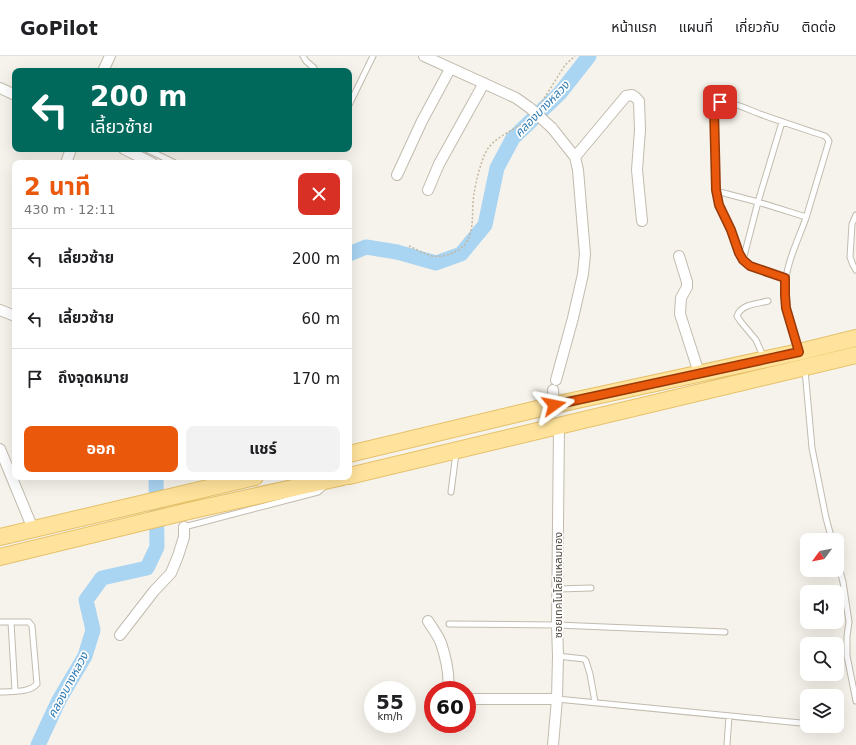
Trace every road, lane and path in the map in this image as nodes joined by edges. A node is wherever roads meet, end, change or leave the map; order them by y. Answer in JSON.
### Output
{"nodes":[{"id":1,"x":110,"y":56,"type":"edge"},
{"id":2,"x":303,"y":56,"type":"edge"},
{"id":3,"x":373,"y":56,"type":"edge"},
{"id":4,"x":424,"y":56,"type":"edge"},
{"id":5,"x":574,"y":56,"type":"edge"},
{"id":6,"x":104,"y":68,"type":"edge"},
{"id":7,"x":314,"y":68,"type":"dead end"},
{"id":8,"x":450,"y":69,"type":"junction"},
{"id":9,"x":484,"y":83,"type":"junction"},
{"id":10,"x":0,"y":88,"type":"edge"},
{"id":11,"x":12,"y":94,"type":"edge"},
{"id":12,"x":352,"y":100,"type":"edge"},
{"id":13,"x":532,"y":111,"type":"junction"},
{"id":14,"x":782,"y":122,"type":"junction"},
{"id":15,"x":130,"y":152,"type":"edge"},
{"id":16,"x":152,"y":152,"type":"edge"},
{"id":17,"x":575,"y":157,"type":"junction"},
{"id":18,"x":146,"y":160,"type":"edge"},
{"id":19,"x":169,"y":160,"type":"edge"},
{"id":20,"x":398,"y":174,"type":"dead end"},
{"id":21,"x":428,"y":190,"type":"dead end"},
{"id":22,"x":716,"y":190,"type":"junction"},
{"id":23,"x":758,"y":202,"type":"junction"},
{"id":24,"x":856,"y":215,"type":"edge"},
{"id":25,"x":806,"y":217,"type":"junction"},
{"id":26,"x":642,"y":221,"type":"dead end"},
{"id":27,"x":409,"y":246,"type":"dead end"},
{"id":28,"x":679,"y":256,"type":"dead end"},
{"id":29,"x":743,"y":260,"type":"junction"},
{"id":30,"x":856,"y":270,"type":"edge"},
{"id":31,"x":785,"y":278,"type":"junction"},
{"id":32,"x":768,"y":302,"type":"dead end"},
{"id":33,"x":0,"y":310,"type":"edge"},
{"id":34,"x":12,"y":315,"type":"edge"},
{"id":35,"x":856,"y":338,"type":"edge"},
{"id":36,"x":799,"y":352,"type":"junction"},
{"id":37,"x":856,"y":355,"type":"edge"},
{"id":38,"x":764,"y":359,"type":"junction"},
{"id":39,"x":805,"y":367,"type":"junction"},
{"id":40,"x":699,"y":373,"type":"junction"},
{"id":41,"x":556,"y":380,"type":"dead end"},
{"id":42,"x":559,"y":426,"type":"junction"},
{"id":43,"x":0,"y":449,"type":"edge"},
{"id":44,"x":456,"y":450,"type":"junction"},
{"id":45,"x":352,"y":453,"type":"edge"},
{"id":46,"x":352,"y":475,"type":"edge"},
{"id":47,"x":12,"y":478,"type":"edge"},
{"id":48,"x":13,"y":480,"type":"edge"},
{"id":49,"x":242,"y":480,"type":"edge"},
{"id":50,"x":329,"y":480,"type":"edge"},
{"id":51,"x":335,"y":480,"type":"edge"},
{"id":52,"x":451,"y":492,"type":"dead end"},
{"id":53,"x":184,"y":527,"type":"joint"},
{"id":54,"x":33,"y":529,"type":"junction"},
{"id":55,"x":830,"y":533,"type":"edge"},
{"id":56,"x":0,"y":537,"type":"edge"},
{"id":57,"x":0,"y":557,"type":"edge"},
{"id":58,"x":842,"y":577,"type":"edge"},
{"id":59,"x":591,"y":588,"type":"dead end"},
{"id":60,"x":558,"y":589,"type":"junction"},
{"id":61,"x":428,"y":621,"type":"dead end"},
{"id":62,"x":0,"y":622,"type":"edge"},
{"id":63,"x":11,"y":622,"type":"junction"},
{"id":64,"x":449,"y":624,"type":"dead end"},
{"id":65,"x":557,"y":625,"type":"junction"},
{"id":66,"x":725,"y":632,"type":"dead end"},
{"id":67,"x":120,"y":635,"type":"dead end"},
{"id":68,"x":558,"y":656,"type":"junction"},
{"id":69,"x":449,"y":681,"type":"edge"},
{"id":70,"x":15,"y":691,"type":"junction"},
{"id":71,"x":0,"y":692,"type":"edge"},
{"id":72,"x":476,"y":699,"type":"edge"},
{"id":73,"x":556,"y":699,"type":"junction"},
{"id":74,"x":856,"y":701,"type":"edge"},
{"id":75,"x":595,"y":702,"type":"junction"},
{"id":76,"x":729,"y":716,"type":"junction"},
{"id":77,"x":800,"y":723,"type":"edge"},
{"id":78,"x":553,"y":745,"type":"edge"},
{"id":79,"x":727,"y":745,"type":"edge"}],
"edges":[{"from":1,"to":6,"type":"street"},
{"from":2,"to":7,"type":"lane"},
{"from":3,"to":12,"type":"lane"},
{"from":4,"to":8,"type":"street"},
{"from":5,"to":13,"type":"path"},
{"from":8,"to":9,"type":"street"},
{"from":8,"to":20,"type":"street"},
{"from":9,"to":13,"type":"street"},
{"from":9,"to":21,"type":"street"},
{"from":10,"to":11,"type":"street"},
{"from":13,"to":17,"type":"street","bridge":true},
{"from":13,"to":27,"type":"path"},
{"from":14,"to":22,"type":"lane"},
{"from":14,"to":23,"type":"lane"},
{"from":14,"to":25,"type":"lane"},
{"from":15,"to":18,"type":"street"},
{"from":16,"to":19,"type":"lane"},
{"from":17,"to":26,"type":"street"},
{"from":17,"to":41,"type":"street"},
{"from":22,"to":23,"type":"lane"},
{"from":22,"to":29,"type":"lane"},
{"from":23,"to":25,"type":"lane"},
{"from":23,"to":29,"type":"lane"},
{"from":24,"to":30,"type":"lane"},
{"from":25,"to":31,"type":"lane"},
{"from":28,"to":40,"type":"street"},
{"from":29,"to":31,"type":"lane"},
{"from":31,"to":36,"type":"lane"},
{"from":32,"to":38,"type":"lane"},
{"from":33,"to":34,"type":"street"},
{"from":35,"to":36,"type":"main road"},
{"from":36,"to":38,"type":"main road"},
{"from":37,"to":39,"type":"main road"},
{"from":38,"to":40,"type":"main road"},
{"from":39,"to":42,"type":"main road"},
{"from":39,"to":55,"type":"lane"},
{"from":40,"to":45,"type":"main road"},
{"from":42,"to":44,"type":"main road"},
{"from":42,"to":60,"type":"street","name":"ซอยเทคโนโลยีแหลมทอง"},
{"from":43,"to":47,"type":"street"},
{"from":44,"to":46,"type":"main road"},
{"from":44,"to":52,"type":"lane"},
{"from":48,"to":54,"type":"street"},
{"from":49,"to":54,"type":"main road"},
{"from":50,"to":57,"type":"main road"},
{"from":51,"to":53,"type":"lane"},
{"from":53,"to":67,"type":"street"},
{"from":54,"to":56,"type":"main road"},
{"from":58,"to":74,"type":"lane"},
{"from":59,"to":60,"type":"lane"},
{"from":60,"to":65,"type":"street","name":"ซอยเทคโนโลยีแหลมทอง"},
{"from":61,"to":69,"type":"street"},
{"from":62,"to":63,"type":"lane"},
{"from":63,"to":70,"type":"lane"},
{"from":63,"to":70,"type":"lane"},
{"from":64,"to":65,"type":"lane"},
{"from":65,"to":66,"type":"lane"},
{"from":65,"to":68,"type":"street","name":"ซอยเทคโนโลยีแหลมทอง"},
{"from":68,"to":73,"type":"street","name":"ซอยเทคโนโลยีแหลมทอง"},
{"from":68,"to":75,"type":"lane"},
{"from":70,"to":71,"type":"lane"},
{"from":72,"to":73,"type":"street"},
{"from":73,"to":75,"type":"lane"},
{"from":73,"to":78,"type":"street","name":"ซอยเทคโนโลยีแหลมทอง"},
{"from":75,"to":76,"type":"lane"},
{"from":76,"to":77,"type":"lane"},
{"from":76,"to":79,"type":"lane"}]}
